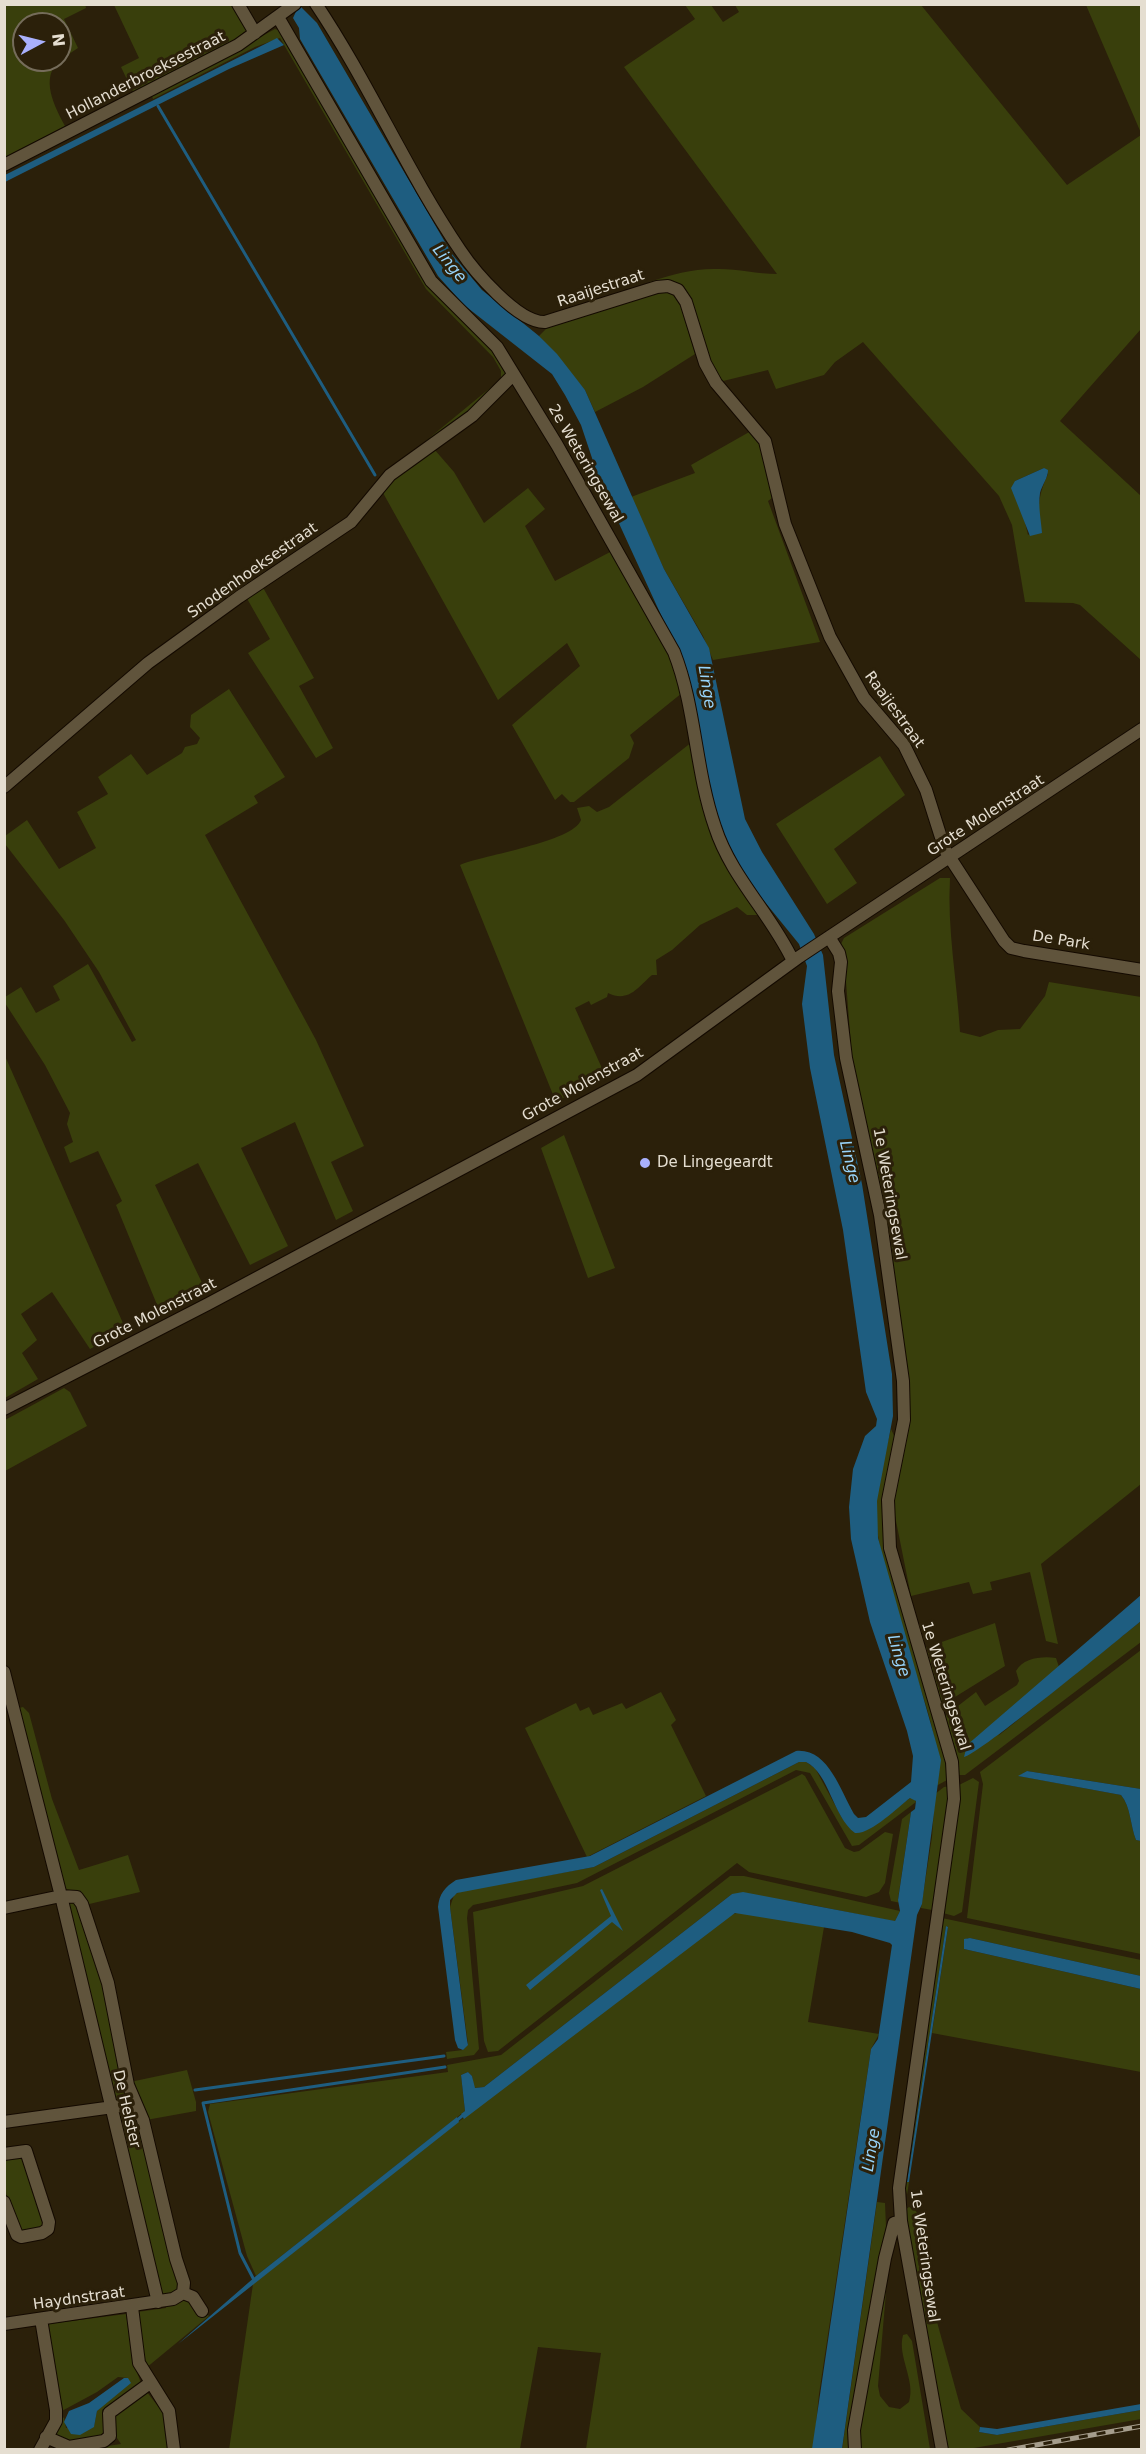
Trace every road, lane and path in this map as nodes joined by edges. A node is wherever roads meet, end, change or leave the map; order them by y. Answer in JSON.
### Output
{"nodes":[{"id":1,"x":238,"y":4,"type":"edge"},
{"id":2,"x":316,"y":4,"type":"edge"},
{"id":3,"x":287,"y":11,"type":"edge"},
{"id":4,"x":255,"y":33,"type":"junction"},
{"id":5,"x":4,"y":165,"type":"edge"},
{"id":6,"x":513,"y":375,"type":"junction"},
{"id":7,"x":1142,"y":729,"type":"edge"},
{"id":8,"x":4,"y":788,"type":"edge"},
{"id":9,"x":950,"y":858,"type":"junction"},
{"id":10,"x":825,"y":940,"type":"junction"},
{"id":11,"x":796,"y":959,"type":"junction"},
{"id":12,"x":1142,"y":970,"type":"edge"},
{"id":13,"x":4,"y":1409,"type":"edge"},
{"id":14,"x":4,"y":1672,"type":"edge"},
{"id":15,"x":8,"y":1695,"type":"edge"},
{"id":16,"x":61,"y":1896,"type":"junction"},
{"id":17,"x":4,"y":1908,"type":"edge"},
{"id":18,"x":135,"y":2104,"type":"junction"},
{"id":19,"x":110,"y":2107,"type":"junction"},
{"id":20,"x":4,"y":2122,"type":"edge"},
{"id":21,"x":4,"y":2154,"type":"edge"},
{"id":22,"x":4,"y":2202,"type":"edge"},
{"id":23,"x":901,"y":2222,"type":"junction"},
{"id":24,"x":183,"y":2293,"type":"junction"},
{"id":25,"x":158,"y":2302,"type":"junction"},
{"id":26,"x":132,"y":2307,"type":"junction"},
{"id":27,"x":202,"y":2311,"type":"dead end"},
{"id":28,"x":41,"y":2319,"type":"junction"},
{"id":29,"x":4,"y":2324,"type":"edge"},
{"id":30,"x":150,"y":2383,"type":"junction"},
{"id":31,"x":46,"y":2437,"type":"junction"},
{"id":32,"x":941,"y":2446,"type":"edge"},
{"id":33,"x":40,"y":2450,"type":"edge"},
{"id":34,"x":174,"y":2450,"type":"edge"},
{"id":35,"x":855,"y":2450,"type":"edge"}],
"edges":[{"from":1,"to":4,"type":"street"},
{"from":2,"to":9,"type":"street","name":"Raaijestraat"},
{"from":3,"to":4,"type":"street","name":"Hollanderbroeksestraat"},
{"from":3,"to":6,"type":"street","name":"2e Weteringsewal"},
{"from":4,"to":5,"type":"street","name":"Hollanderbroeksestraat"},
{"from":6,"to":8,"type":"street","name":"Snodenhoeksestraat"},
{"from":6,"to":11,"type":"street","name":"2e Weteringsewal"},
{"from":7,"to":9,"type":"street","name":"Grote Molenstraat"},
{"from":9,"to":10,"type":"street","name":"Grote Molenstraat"},
{"from":9,"to":12,"type":"street","name":"De Park"},
{"from":10,"to":11,"type":"street","name":"Grote Molenstraat"},
{"from":10,"to":23,"type":"street","name":"1e Weteringsewal"},
{"from":11,"to":13,"type":"street","name":"Grote Molenstraat"},
{"from":14,"to":15,"type":"street","name":"De Helster"},
{"from":15,"to":16,"type":"street","name":"De Helster"},
{"from":16,"to":17,"type":"street"},
{"from":16,"to":18,"type":"street","name":"De Helster"},
{"from":16,"to":19,"type":"street","name":"De Helster"},
{"from":18,"to":19,"type":"street"},
{"from":18,"to":24,"type":"street","name":"De Helster"},
{"from":19,"to":20,"type":"street"},
{"from":19,"to":25,"type":"street","name":"De Helster"},
{"from":21,"to":22,"type":"street"},
{"from":23,"to":32,"type":"street","name":"1e Weteringsewal"},
{"from":23,"to":35,"type":"street"},
{"from":24,"to":25,"type":"street"},
{"from":24,"to":27,"type":"street"},
{"from":25,"to":26,"type":"street","name":"Haydnstraat"},
{"from":26,"to":28,"type":"street","name":"Haydnstraat"},
{"from":26,"to":30,"type":"street"},
{"from":28,"to":29,"type":"street","name":"Haydnstraat"},
{"from":28,"to":31,"type":"street"},
{"from":30,"to":31,"type":"street"},
{"from":30,"to":34,"type":"street"},
{"from":31,"to":33,"type":"street"}]}
